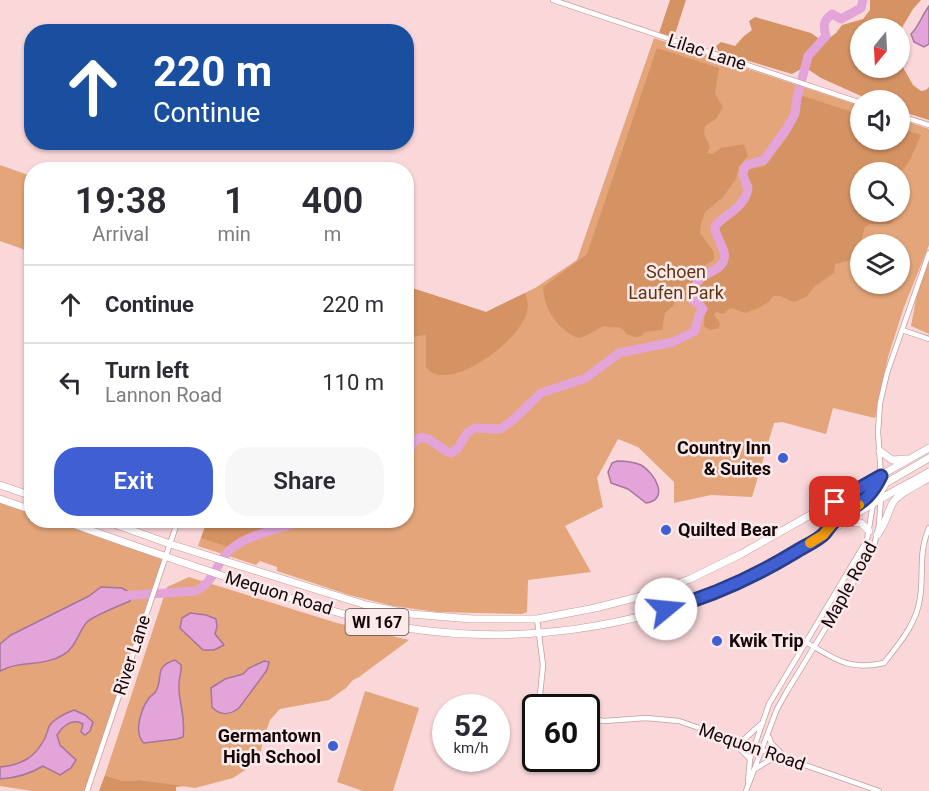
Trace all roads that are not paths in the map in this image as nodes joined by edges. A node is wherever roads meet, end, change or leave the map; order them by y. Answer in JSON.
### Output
{"nodes":[{"id":1,"x":553,"y":0,"type":"edge"},
{"id":2,"x":850,"y":99,"type":"edge"},
{"id":3,"x":910,"y":119,"type":"edge"},
{"id":4,"x":929,"y":125,"type":"edge"},
{"id":5,"x":929,"y":253,"type":"edge"},
{"id":6,"x":902,"y":330,"type":"junction"},
{"id":7,"x":929,"y":339,"type":"edge"},
{"id":8,"x":929,"y":448,"type":"edge"},
{"id":9,"x":880,"y":451,"type":"junction"},
{"id":10,"x":929,"y":458,"type":"edge"},
{"id":11,"x":910,"y":459,"type":"junction"},
{"id":12,"x":929,"y":472,"type":"edge"},
{"id":13,"x":881,"y":476,"type":"junction"},
{"id":14,"x":929,"y":478,"type":"edge"},
{"id":15,"x":0,"y":485,"type":"edge"},
{"id":16,"x":881,"y":490,"type":"junction"},
{"id":17,"x":24,"y":493,"type":"edge"},
{"id":18,"x":0,"y":499,"type":"edge"},
{"id":19,"x":881,"y":499,"type":"junction"},
{"id":20,"x":873,"y":503,"type":"junction"},
{"id":21,"x":24,"y":507,"type":"edge"},
{"id":22,"x":844,"y":522,"type":"junction"},
{"id":23,"x":84,"y":528,"type":"edge"},
{"id":24,"x":125,"y":528,"type":"edge"},
{"id":25,"x":175,"y":528,"type":"edge"},
{"id":26,"x":929,"y":528,"type":"edge"},
{"id":27,"x":869,"y":531,"type":"junction"},
{"id":28,"x":823,"y":535,"type":"junction"},
{"id":29,"x":877,"y":536,"type":"junction"},
{"id":30,"x":170,"y":544,"type":"junction"},
{"id":31,"x":165,"y":557,"type":"junction"},
{"id":32,"x":537,"y":619,"type":"junction"},
{"id":33,"x":540,"y":633,"type":"junction"},
{"id":34,"x":806,"y":642,"type":"junction"},
{"id":35,"x":814,"y":647,"type":"junction"},
{"id":36,"x":540,"y":694,"type":"edge"},
{"id":37,"x":600,"y":720,"type":"edge"},
{"id":38,"x":763,"y":722,"type":"junction"},
{"id":39,"x":768,"y":736,"type":"junction"},
{"id":40,"x":730,"y":739,"type":"junction"},
{"id":41,"x":740,"y":742,"type":"junction"},
{"id":42,"x":754,"y":747,"type":"junction"},
{"id":43,"x":763,"y":751,"type":"junction"},
{"id":44,"x":778,"y":755,"type":"junction"},
{"id":45,"x":786,"y":758,"type":"junction"},
{"id":46,"x":750,"y":759,"type":"junction"},
{"id":47,"x":756,"y":769,"type":"junction"},
{"id":48,"x":748,"y":785,"type":"junction"},
{"id":49,"x":87,"y":791,"type":"edge"},
{"id":50,"x":746,"y":791,"type":"edge"},
{"id":51,"x":879,"y":791,"type":"edge"}],
"edges":[{"from":1,"to":2,"type":"street","name":"Lilac Lane"},
{"from":3,"to":4,"type":"street"},
{"from":5,"to":6,"type":"street","name":"Maple Road"},
{"from":6,"to":7,"type":"street"},
{"from":6,"to":9,"type":"street","name":"Maple Road"},
{"from":8,"to":11,"type":"main road","number":"WI 167"},
{"from":9,"to":11,"type":"main road"},
{"from":9,"to":13,"type":"street","name":"Maple Road"},
{"from":10,"to":16,"type":"main road"},
{"from":11,"to":13,"type":"main road","number":"WI 167"},
{"from":12,"to":19,"type":"main road","number":"WI 167"},
{"from":13,"to":16,"type":"street","name":"Maple Road"},
{"from":13,"to":20,"type":"street","name":"Maple Road"},
{"from":13,"to":28,"type":"main road"},
{"from":13,"to":32,"type":"main road","number":"WI 167"},
{"from":14,"to":29,"type":"main road"},
{"from":15,"to":17,"type":"main road"},
{"from":16,"to":19,"type":"street","name":"Maple Road"},
{"from":16,"to":20,"type":"main road"},
{"from":18,"to":21,"type":"main road"},
{"from":19,"to":20,"type":"main road","number":"WI 167"},
{"from":19,"to":29,"type":"street","name":"Maple Road"},
{"from":20,"to":22,"type":"main road","number":"WI 167"},
{"from":20,"to":27,"type":"street","name":"Maple Road"},
{"from":22,"to":27,"type":"main road"},
{"from":22,"to":28,"type":"main road","number":"WI 167"},
{"from":23,"to":31,"type":"main road","name":"Mequon Road","number":"WI 167"},
{"from":24,"to":30,"type":"main road","name":"Mequon Road","number":"WI 167"},
{"from":25,"to":30,"type":"street","name":"River Lane"},
{"from":26,"to":35,"type":"street"},
{"from":27,"to":34,"type":"street","name":"Maple Road"},
{"from":28,"to":33,"type":"main road","number":"WI 167"},
{"from":29,"to":35,"type":"street","name":"Maple Road"},
{"from":30,"to":31,"type":"street","name":"River Lane"},
{"from":30,"to":32,"type":"main road","name":"Mequon Road","number":"WI 167"},
{"from":31,"to":33,"type":"main road","name":"Mequon Road","number":"WI 167"},
{"from":31,"to":49,"type":"street","name":"River Lane"},
{"from":32,"to":33,"type":"street"},
{"from":33,"to":36,"type":"street"},
{"from":34,"to":35,"type":"street"},
{"from":34,"to":38,"type":"street","name":"Maple Road"},
{"from":35,"to":39,"type":"street","name":"Maple Road"},
{"from":37,"to":40,"type":"street","name":"Mequon Road"},
{"from":38,"to":41,"type":"street"},
{"from":38,"to":42,"type":"street","name":"Maple Road"},
{"from":39,"to":43,"type":"street","name":"Maple Road"},
{"from":39,"to":45,"type":"street"},
{"from":40,"to":41,"type":"street","name":"Mequon Road"},
{"from":40,"to":46,"type":"street"},
{"from":41,"to":42,"type":"street","name":"Mequon Road"},
{"from":42,"to":43,"type":"street","name":"Mequon Road"},
{"from":42,"to":46,"type":"street","name":"Maple Road"},
{"from":43,"to":44,"type":"street","name":"Mequon Road"},
{"from":43,"to":47,"type":"street","name":"Maple Road"},
{"from":44,"to":45,"type":"street","name":"Mequon Road"},
{"from":44,"to":47,"type":"street"},
{"from":45,"to":51,"type":"street","name":"Mequon Road"},
{"from":46,"to":48,"type":"street","name":"Maple Road"},
{"from":47,"to":48,"type":"street","name":"Maple Road"},
{"from":48,"to":50,"type":"street","name":"Maple Road"}]}
